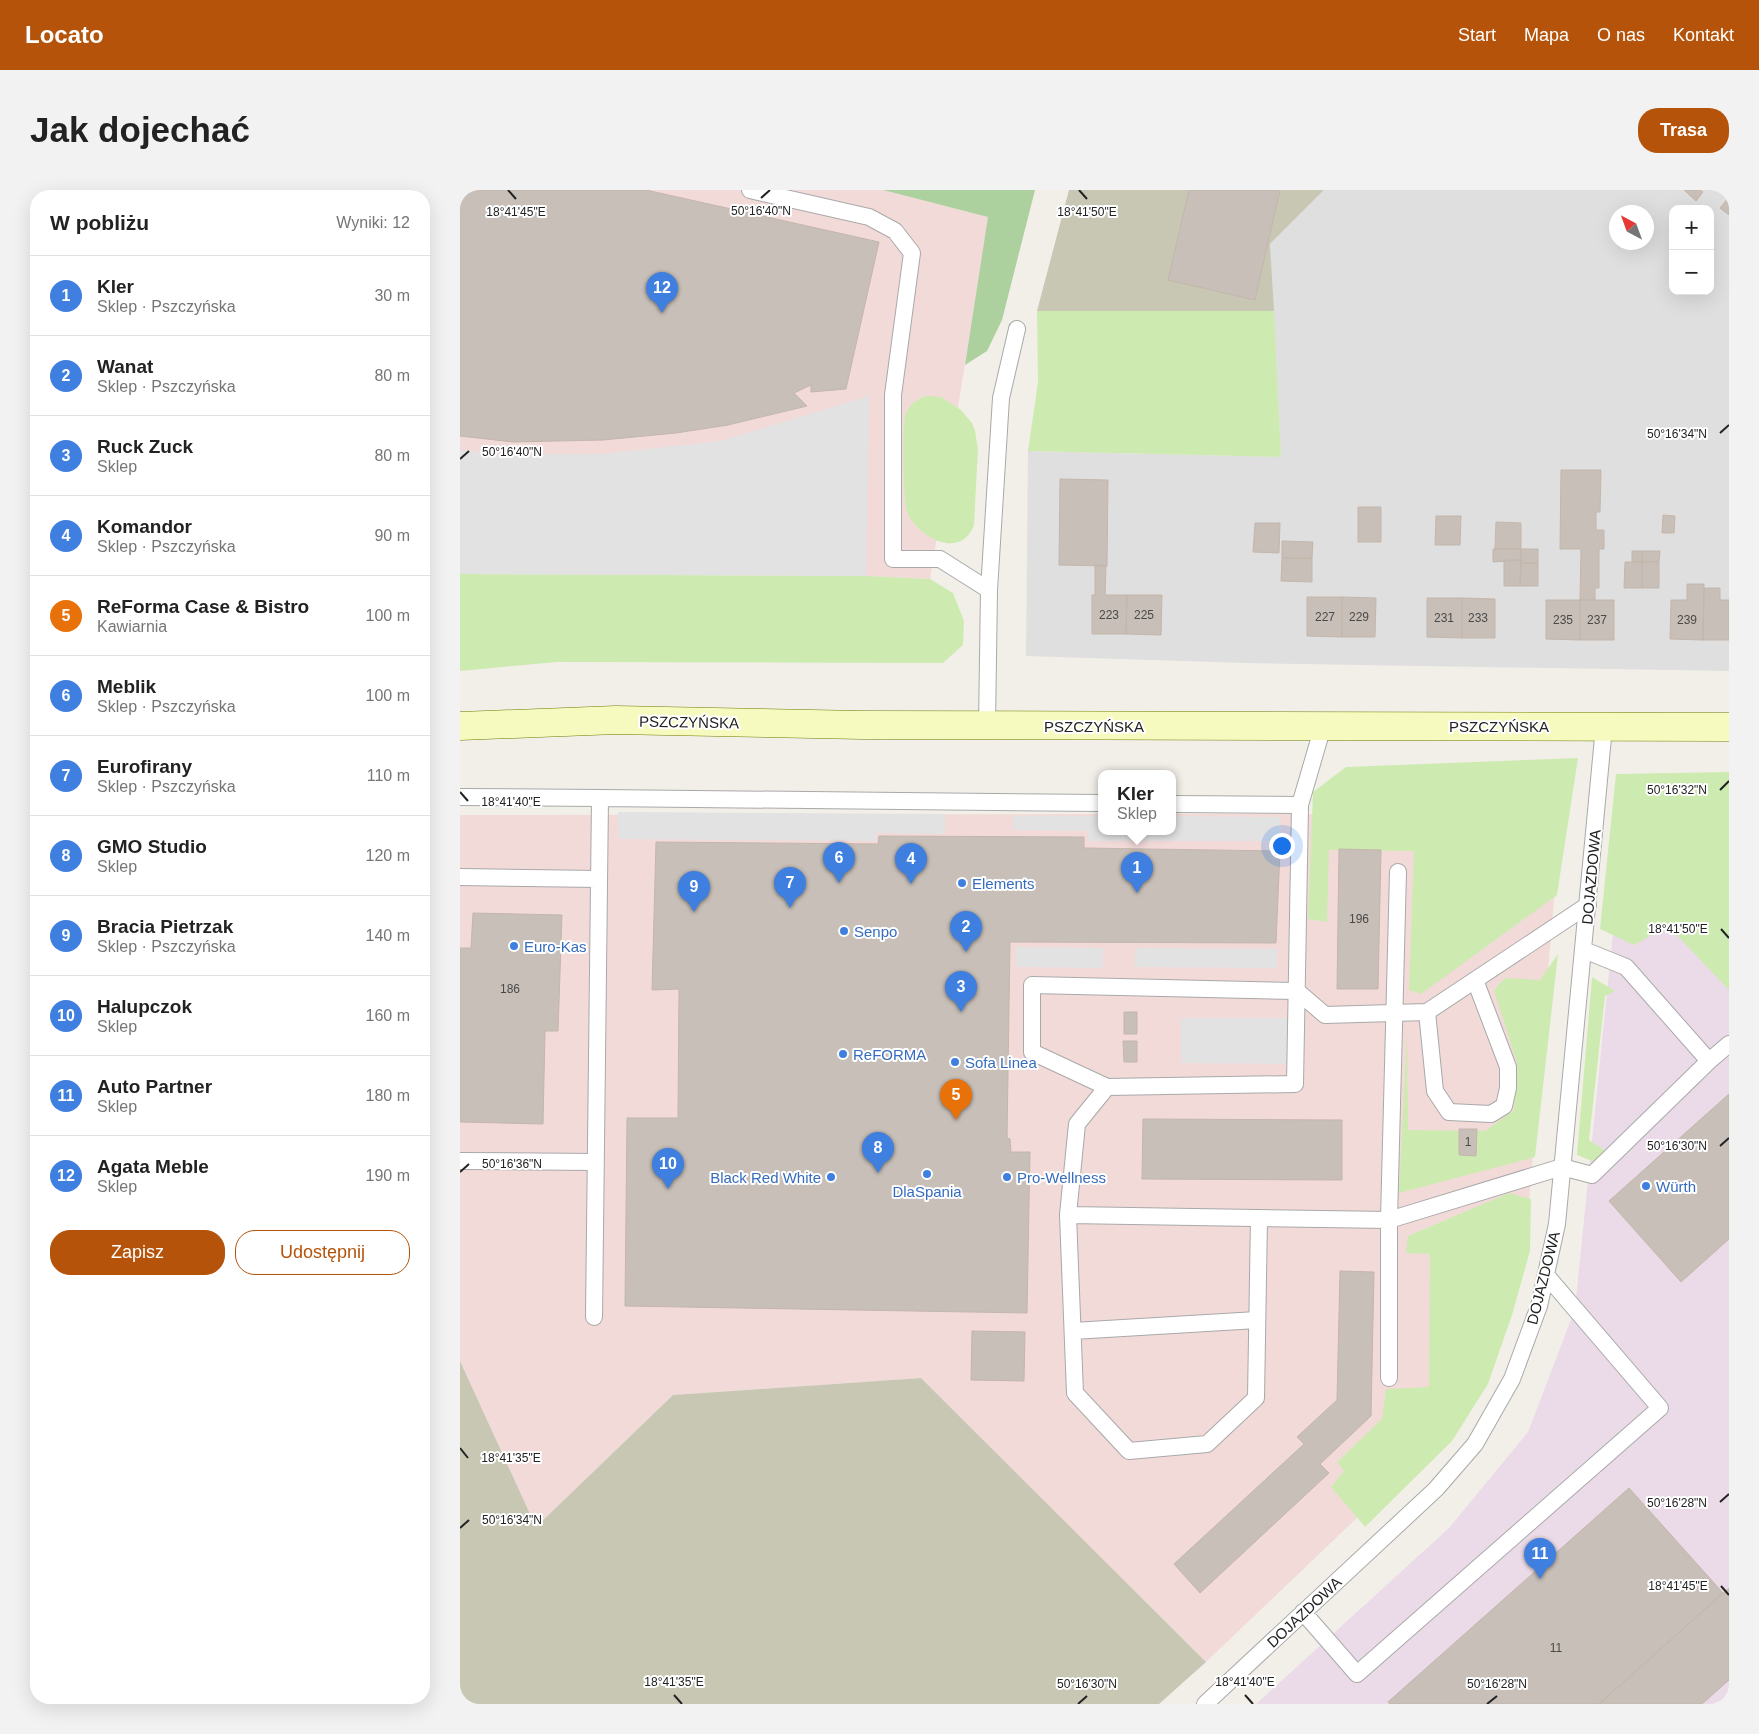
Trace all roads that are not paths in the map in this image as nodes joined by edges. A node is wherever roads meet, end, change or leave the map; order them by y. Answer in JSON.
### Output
{"nodes":[{"id":1,"x":750,"y":190,"type":"edge"},
{"id":2,"x":1017,"y":329,"type":"dead end"},
{"id":3,"x":989,"y":590,"type":"junction"},
{"id":4,"x":987,"y":725,"type":"junction"},
{"id":5,"x":460,"y":726,"type":"edge"},
{"id":6,"x":1323,"y":726,"type":"junction"},
{"id":7,"x":1604,"y":726,"type":"junction"},
{"id":8,"x":1729,"y":727,"type":"edge"},
{"id":9,"x":460,"y":797,"type":"edge"},
{"id":10,"x":600,"y":798,"type":"junction"},
{"id":11,"x":1098,"y":803,"type":"edge"},
{"id":12,"x":1176,"y":804,"type":"edge"},
{"id":13,"x":1300,"y":805,"type":"junction"},
{"id":14,"x":1398,"y":872,"type":"dead end"},
{"id":15,"x":460,"y":877,"type":"edge"},
{"id":16,"x":599,"y":879,"type":"junction"},
{"id":17,"x":1588,"y":905,"type":"junction"},
{"id":18,"x":1584,"y":950,"type":"junction"},
{"id":19,"x":1474,"y":980,"type":"junction"},
{"id":20,"x":1297,"y":991,"type":"junction"},
{"id":21,"x":1427,"y":1012,"type":"junction"},
{"id":22,"x":1393,"y":1014,"type":"junction"},
{"id":23,"x":1729,"y":1044,"type":"edge"},
{"id":24,"x":1709,"y":1060,"type":"junction"},
{"id":25,"x":1107,"y":1087,"type":"junction"},
{"id":26,"x":460,"y":1161,"type":"edge"},
{"id":27,"x":595,"y":1162,"type":"junction"},
{"id":28,"x":1562,"y":1167,"type":"junction"},
{"id":29,"x":1068,"y":1215,"type":"junction"},
{"id":30,"x":1259,"y":1218,"type":"junction"},
{"id":31,"x":1389,"y":1220,"type":"junction"},
{"id":32,"x":1546,"y":1275,"type":"junction"},
{"id":33,"x":594,"y":1317,"type":"dead end"},
{"id":34,"x":1257,"y":1320,"type":"junction"},
{"id":35,"x":1073,"y":1331,"type":"junction"},
{"id":36,"x":1389,"y":1378,"type":"dead end"},
{"id":37,"x":1303,"y":1612,"type":"junction"},
{"id":38,"x":1205,"y":1704,"type":"edge"}],
"edges":[{"from":1,"to":3,"type":"lane"},
{"from":2,"to":3,"type":"lane"},
{"from":3,"to":4,"type":"lane"},
{"from":4,"to":5,"type":"main road","name":"PSZCZYŃSKA"},
{"from":4,"to":6,"type":"main road","name":"PSZCZYŃSKA"},
{"from":6,"to":7,"type":"main road","name":"PSZCZYŃSKA"},
{"from":6,"to":13,"type":"lane"},
{"from":7,"to":8,"type":"main road","name":"PSZCZYŃSKA"},
{"from":7,"to":17,"type":"lane","name":"DOJAZDOWA"},
{"from":9,"to":10,"type":"lane"},
{"from":10,"to":11,"type":"lane"},
{"from":10,"to":16,"type":"lane"},
{"from":12,"to":13,"type":"lane"},
{"from":13,"to":20,"type":"lane"},
{"from":14,"to":22,"type":"lane"},
{"from":15,"to":16,"type":"lane"},
{"from":16,"to":27,"type":"lane"},
{"from":17,"to":18,"type":"lane","name":"DOJAZDOWA"},
{"from":17,"to":19,"type":"lane"},
{"from":18,"to":24,"type":"lane"},
{"from":18,"to":28,"type":"lane","name":"DOJAZDOWA"},
{"from":19,"to":21,"type":"lane"},
{"from":19,"to":21,"type":"lane"},
{"from":20,"to":22,"type":"lane"},
{"from":20,"to":25,"type":"lane"},
{"from":20,"to":25,"type":"lane"},
{"from":21,"to":22,"type":"lane"},
{"from":22,"to":31,"type":"lane"},
{"from":23,"to":24,"type":"lane"},
{"from":24,"to":28,"type":"lane"},
{"from":25,"to":29,"type":"lane"},
{"from":26,"to":27,"type":"lane"},
{"from":27,"to":33,"type":"lane"},
{"from":28,"to":31,"type":"lane"},
{"from":28,"to":32,"type":"lane","name":"DOJAZDOWA"},
{"from":29,"to":30,"type":"lane"},
{"from":29,"to":35,"type":"lane"},
{"from":30,"to":31,"type":"lane"},
{"from":30,"to":34,"type":"lane"},
{"from":31,"to":36,"type":"lane"},
{"from":32,"to":37,"type":"lane","name":"DOJAZDOWA"},
{"from":32,"to":37,"type":"lane"},
{"from":34,"to":35,"type":"lane"},
{"from":34,"to":35,"type":"lane"},
{"from":37,"to":38,"type":"lane","name":"DOJAZDOWA"}]}
